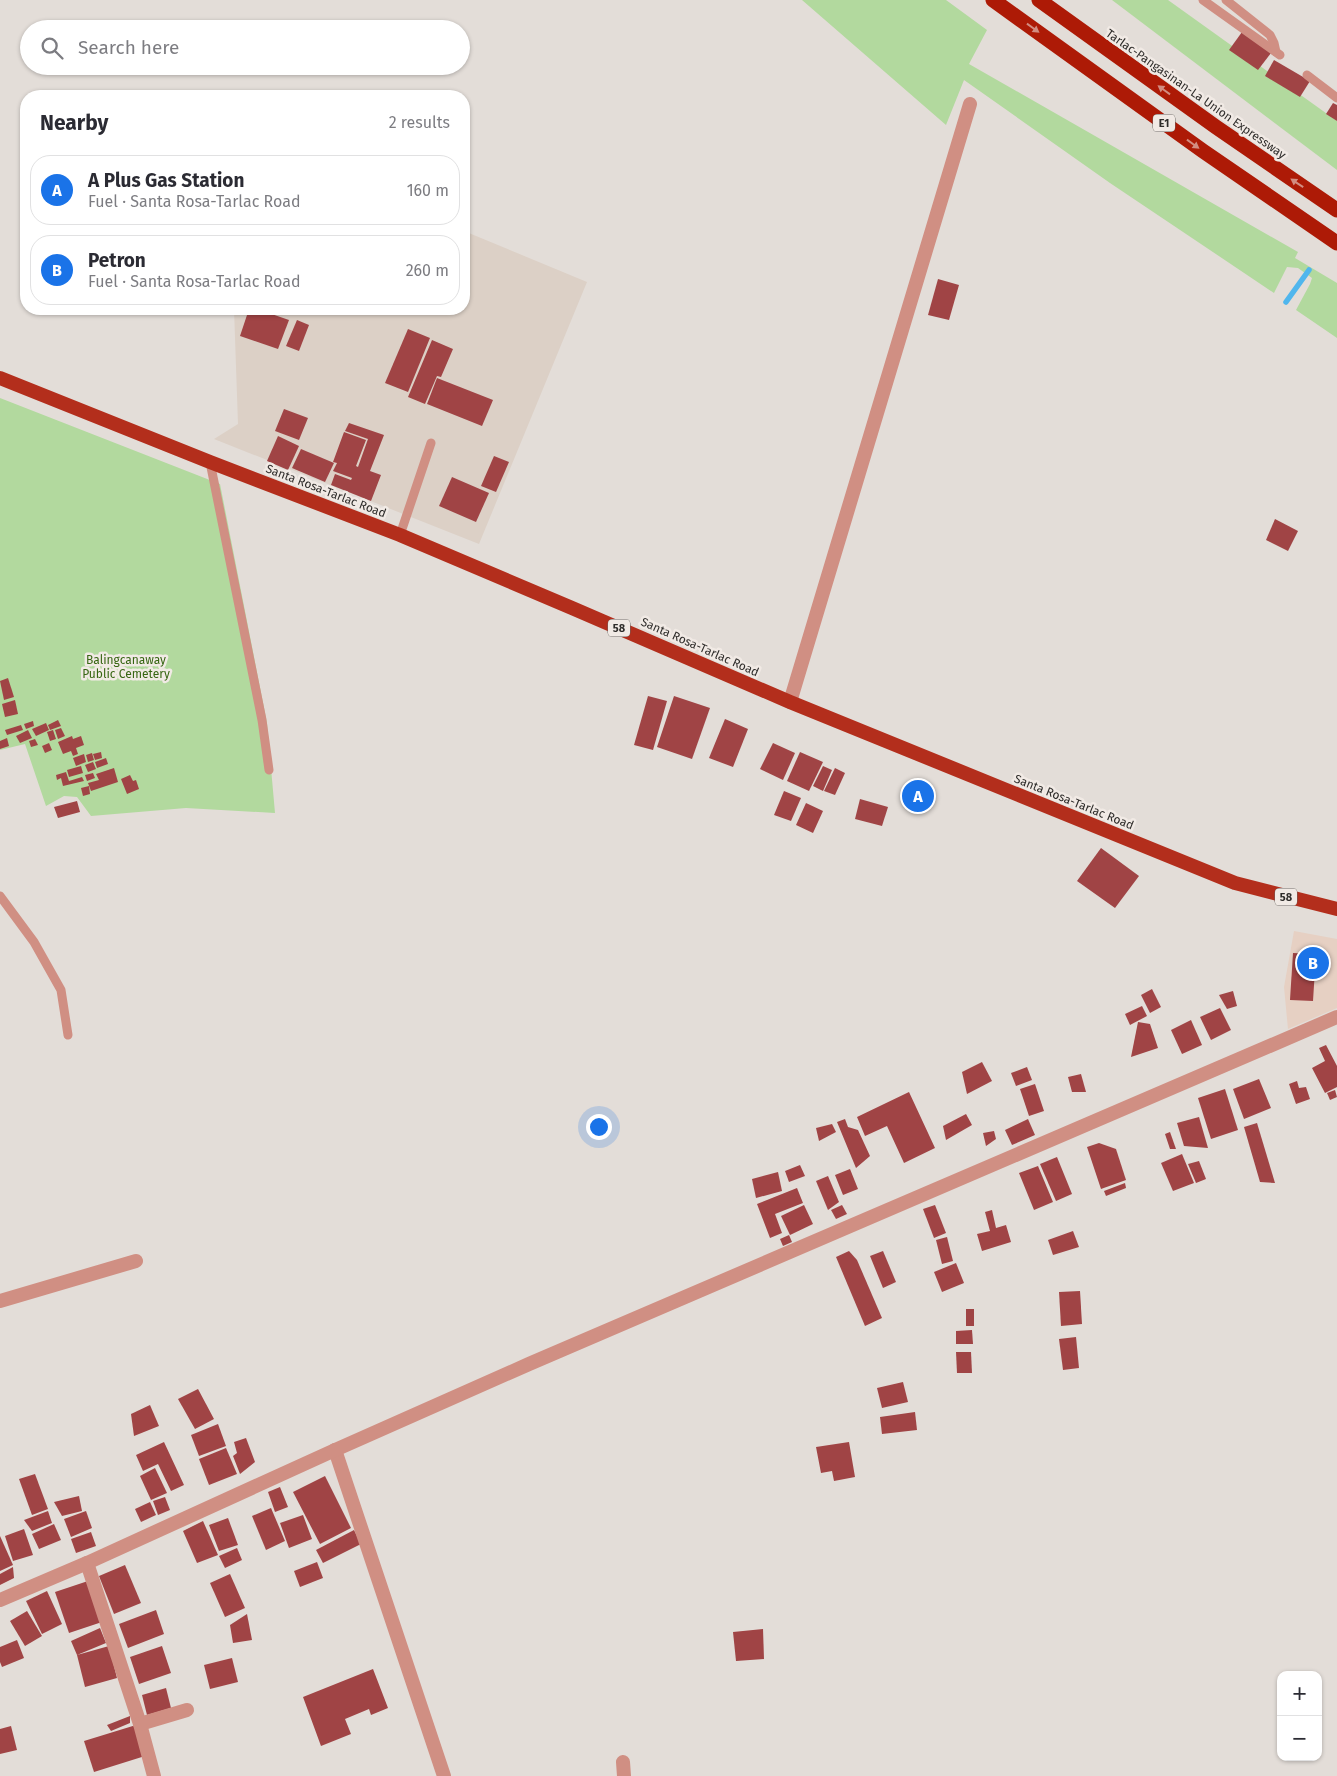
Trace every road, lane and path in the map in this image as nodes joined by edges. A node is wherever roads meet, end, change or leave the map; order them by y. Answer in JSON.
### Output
{"nodes":[{"id":1,"x":993,"y":0,"type":"edge"},
{"id":2,"x":1040,"y":0,"type":"edge"},
{"id":3,"x":1203,"y":0,"type":"edge"},
{"id":4,"x":1226,"y":0,"type":"edge"},
{"id":5,"x":1307,"y":75,"type":"dead end"},
{"id":6,"x":1337,"y":98,"type":"edge"},
{"id":7,"x":970,"y":104,"type":"dead end"},
{"id":8,"x":1337,"y":210,"type":"edge"},
{"id":9,"x":1337,"y":243,"type":"edge"},
{"id":10,"x":0,"y":378,"type":"edge"},
{"id":11,"x":431,"y":443,"type":"dead end"},
{"id":12,"x":210,"y":462,"type":"junction"},
{"id":13,"x":400,"y":535,"type":"junction"},
{"id":14,"x":790,"y":702,"type":"junction"},
{"id":15,"x":269,"y":770,"type":"dead end"},
{"id":16,"x":0,"y":896,"type":"edge"},
{"id":17,"x":1337,"y":910,"type":"edge"},
{"id":18,"x":1337,"y":1017,"type":"edge"},
{"id":19,"x":68,"y":1035,"type":"dead end"},
{"id":20,"x":136,"y":1261,"type":"dead end"},
{"id":21,"x":0,"y":1301,"type":"edge"},
{"id":22,"x":335,"y":1450,"type":"junction"},
{"id":23,"x":87,"y":1563,"type":"junction"},
{"id":24,"x":0,"y":1600,"type":"edge"},
{"id":25,"x":187,"y":1710,"type":"dead end"},
{"id":26,"x":140,"y":1724,"type":"junction"},
{"id":27,"x":154,"y":1776,"type":"edge"},
{"id":28,"x":444,"y":1776,"type":"edge"}],
"edges":[{"from":1,"to":9,"type":"highway","number":"E1","one_way":true},
{"from":8,"to":2,"type":"highway","name":"Tarlac-Pangasinan-La Union Expressway","number":"E1","one_way":true},
{"from":3,"to":4,"type":"lane"},
{"from":5,"to":6,"type":"lane"},
{"from":7,"to":14,"type":"street"},
{"from":10,"to":12,"type":"highway","name":"Santa Rosa-Tarlac Road","number":"58"},
{"from":11,"to":13,"type":"lane"},
{"from":12,"to":13,"type":"highway","name":"Santa Rosa-Tarlac Road","number":"58"},
{"from":12,"to":15,"type":"lane"},
{"from":13,"to":14,"type":"highway","name":"Santa Rosa-Tarlac Road","number":"58"},
{"from":14,"to":17,"type":"highway","name":"Santa Rosa-Tarlac Road","number":"58"},
{"from":16,"to":19,"type":"lane"},
{"from":18,"to":22,"type":"street"},
{"from":20,"to":21,"type":"street"},
{"from":22,"to":23,"type":"street"},
{"from":22,"to":28,"type":"street"},
{"from":23,"to":24,"type":"street"},
{"from":23,"to":26,"type":"street"},
{"from":25,"to":26,"type":"street"},
{"from":26,"to":27,"type":"street"}]}
